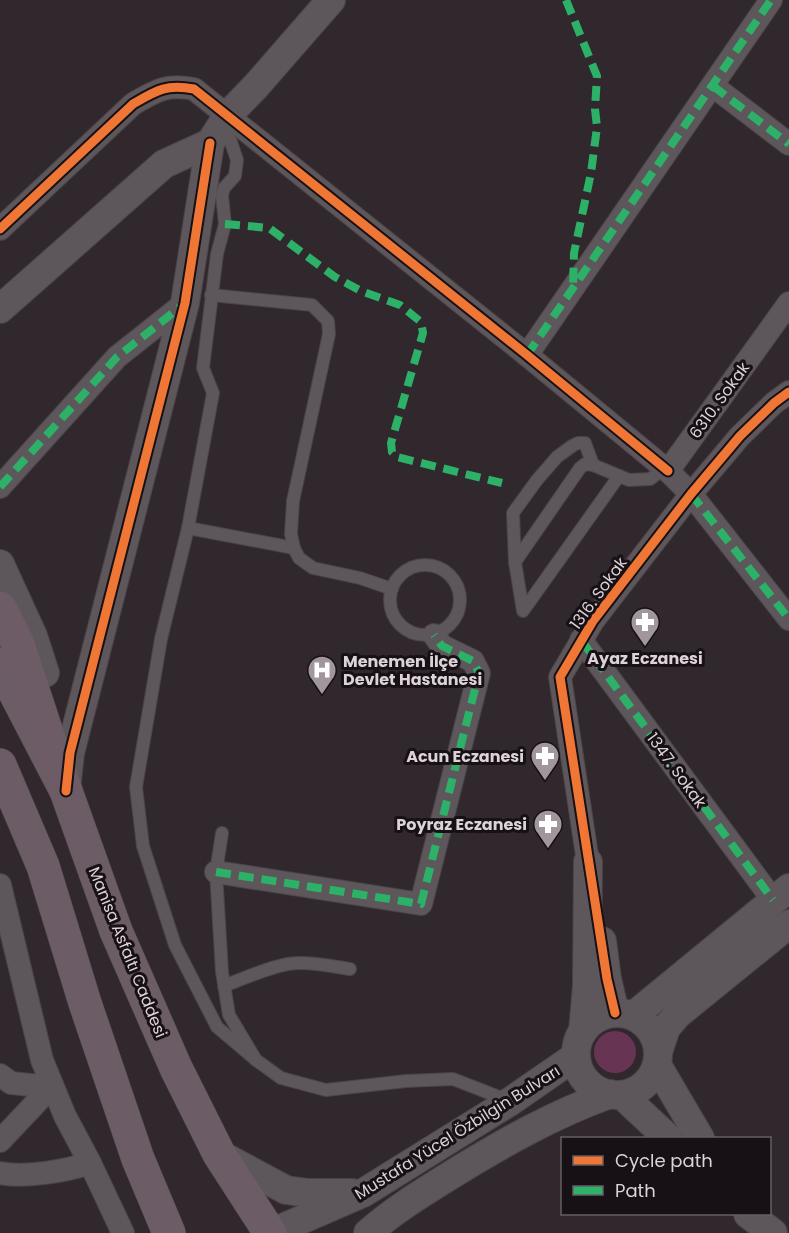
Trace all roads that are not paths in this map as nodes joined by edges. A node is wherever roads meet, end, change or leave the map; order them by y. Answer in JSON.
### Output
{"nodes":[{"id":1,"x":331,"y":0,"type":"edge"},
{"id":2,"x":771,"y":0,"type":"edge"},
{"id":3,"x":713,"y":86,"type":"junction"},
{"id":4,"x":228,"y":115,"type":"junction"},
{"id":5,"x":210,"y":143,"type":"junction"},
{"id":6,"x":789,"y":144,"type":"edge"},
{"id":7,"x":0,"y":229,"type":"edge"},
{"id":8,"x":198,"y":299,"type":"junction"},
{"id":9,"x":789,"y":303,"type":"edge"},
{"id":10,"x":0,"y":309,"type":"edge"},
{"id":11,"x":527,"y":355,"type":"junction"},
{"id":12,"x":789,"y":392,"type":"edge"},
{"id":13,"x":593,"y":465,"type":"junction"},
{"id":14,"x":667,"y":470,"type":"junction"},
{"id":15,"x":619,"y":476,"type":"junction"},
{"id":16,"x":0,"y":487,"type":"edge"},
{"id":17,"x":690,"y":494,"type":"junction"},
{"id":18,"x":188,"y":528,"type":"junction"},
{"id":19,"x":294,"y":548,"type":"junction"},
{"id":20,"x":515,"y":562,"type":"junction"},
{"id":21,"x":0,"y":564,"type":"edge"},
{"id":22,"x":392,"y":589,"type":"junction"},
{"id":23,"x":0,"y":608,"type":"edge"},
{"id":24,"x":789,"y":619,"type":"edge"},
{"id":25,"x":434,"y":635,"type":"junction"},
{"id":26,"x":581,"y":640,"type":"junction"},
{"id":27,"x":0,"y":664,"type":"edge"},
{"id":28,"x":70,"y":753,"type":"junction"},
{"id":29,"x":0,"y":765,"type":"edge"},
{"id":30,"x":66,"y":791,"type":"junction"},
{"id":31,"x":222,"y":833,"type":"dead end"},
{"id":32,"x":588,"y":862,"type":"junction"},
{"id":33,"x":216,"y":872,"type":"junction"},
{"id":34,"x":0,"y":885,"type":"edge"},
{"id":35,"x":781,"y":894,"type":"edge"},
{"id":36,"x":789,"y":924,"type":"edge"},
{"id":37,"x":350,"y":969,"type":"dead end"},
{"id":38,"x":224,"y":986,"type":"junction"},
{"id":39,"x":624,"y":1015,"type":"junction"},
{"id":40,"x":580,"y":1043,"type":"junction"},
{"id":41,"x":658,"y":1058,"type":"junction"},
{"id":42,"x":256,"y":1060,"type":"junction"},
{"id":43,"x":0,"y":1075,"type":"edge"},
{"id":44,"x":51,"y":1087,"type":"junction"},
{"id":45,"x":616,"y":1095,"type":"junction"},
{"id":46,"x":511,"y":1101,"type":"junction"},
{"id":47,"x":667,"y":1137,"type":"edge"},
{"id":48,"x":699,"y":1137,"type":"edge"},
{"id":49,"x":0,"y":1141,"type":"edge"},
{"id":50,"x":219,"y":1154,"type":"junction"},
{"id":51,"x":90,"y":1163,"type":"junction"},
{"id":52,"x":0,"y":1173,"type":"edge"},
{"id":53,"x":363,"y":1193,"type":"junction"},
{"id":54,"x":771,"y":1214,"type":"edge"},
{"id":55,"x":749,"y":1215,"type":"edge"},
{"id":56,"x":387,"y":1223,"type":"edge"},
{"id":57,"x":789,"y":1227,"type":"edge"},
{"id":58,"x":123,"y":1233,"type":"edge"},
{"id":59,"x":169,"y":1233,"type":"edge"},
{"id":60,"x":270,"y":1233,"type":"edge"},
{"id":61,"x":368,"y":1233,"type":"edge"},
{"id":62,"x":773,"y":1233,"type":"edge"}],
"edges":[{"from":1,"to":4,"type":"street"},
{"from":2,"to":3,"type":"street"},
{"from":3,"to":6,"type":"street"},
{"from":3,"to":11,"type":"street"},
{"from":4,"to":5,"type":"street"},
{"from":4,"to":7,"type":"street"},
{"from":4,"to":8,"type":"lane"},
{"from":4,"to":11,"type":"street"},
{"from":5,"to":8,"type":"street"},
{"from":5,"to":10,"type":"street"},
{"from":8,"to":16,"type":"street"},
{"from":8,"to":18,"type":"lane"},
{"from":8,"to":19,"type":"lane"},
{"from":8,"to":28,"type":"street"},
{"from":9,"to":14,"type":"street","name":"6310. Sokak"},
{"from":11,"to":14,"type":"street"},
{"from":12,"to":17,"type":"street","name":"1316. Sokak"},
{"from":13,"to":15,"type":"lane"},
{"from":13,"to":20,"type":"lane"},
{"from":13,"to":20,"type":"lane"},
{"from":14,"to":15,"type":"lane"},
{"from":14,"to":17,"type":"street"},
{"from":15,"to":20,"type":"lane"},
{"from":17,"to":24,"type":"street"},
{"from":17,"to":26,"type":"street","name":"1316. Sokak"},
{"from":18,"to":19,"type":"lane"},
{"from":18,"to":42,"type":"lane"},
{"from":19,"to":22,"type":"lane"},
{"from":21,"to":28,"type":"street"},
{"from":22,"to":25,"type":"lane"},
{"from":22,"to":25,"type":"lane"},
{"from":23,"to":30,"type":"highway"},
{"from":25,"to":33,"type":"street"},
{"from":26,"to":32,"type":"street","name":"1316. Sokak"},
{"from":26,"to":35,"type":"street","name":"1347. Sokak"},
{"from":27,"to":30,"type":"highway","name":"Manisa Asfaltı Caddesi"},
{"from":28,"to":30,"type":"street"},
{"from":29,"to":59,"type":"highway"},
{"from":30,"to":50,"type":"highway","name":"Manisa Asfaltı Caddesi"},
{"from":31,"to":33,"type":"lane"},
{"from":32,"to":39,"type":"street"},
{"from":32,"to":40,"type":"street"},
{"from":33,"to":38,"type":"lane"},
{"from":34,"to":44,"type":"street"},
{"from":35,"to":39,"type":"street"},
{"from":36,"to":41,"type":"street"},
{"from":37,"to":38,"type":"lane"},
{"from":38,"to":42,"type":"lane"},
{"from":39,"to":40,"type":"street"},
{"from":39,"to":41,"type":"street"},
{"from":40,"to":45,"type":"street"},
{"from":40,"to":46,"type":"street","name":"Mustafa Yücel Özbilgin Bulvarı"},
{"from":41,"to":45,"type":"street"},
{"from":41,"to":48,"type":"street"},
{"from":42,"to":46,"type":"lane"},
{"from":43,"to":44,"type":"street"},
{"from":44,"to":49,"type":"street"},
{"from":44,"to":51,"type":"street"},
{"from":45,"to":47,"type":"street"},
{"from":45,"to":56,"type":"street","name":"Mustafa Yücel Özbilgin Bulvarı"},
{"from":46,"to":53,"type":"street","name":"Mustafa Yücel Özbilgin Bulvarı"},
{"from":50,"to":53,"type":"street"},
{"from":50,"to":60,"type":"highway","name":"Manisa Asfaltı Caddesi"},
{"from":51,"to":52,"type":"street"},
{"from":51,"to":58,"type":"street"},
{"from":53,"to":60,"type":"street","name":"Mustafa Yücel Özbilgin Bulvarı"},
{"from":54,"to":57,"type":"street"},
{"from":55,"to":62,"type":"street"},
{"from":56,"to":61,"type":"street","name":"Mustafa Yücel Özbilgin Bulvarı"}]}
